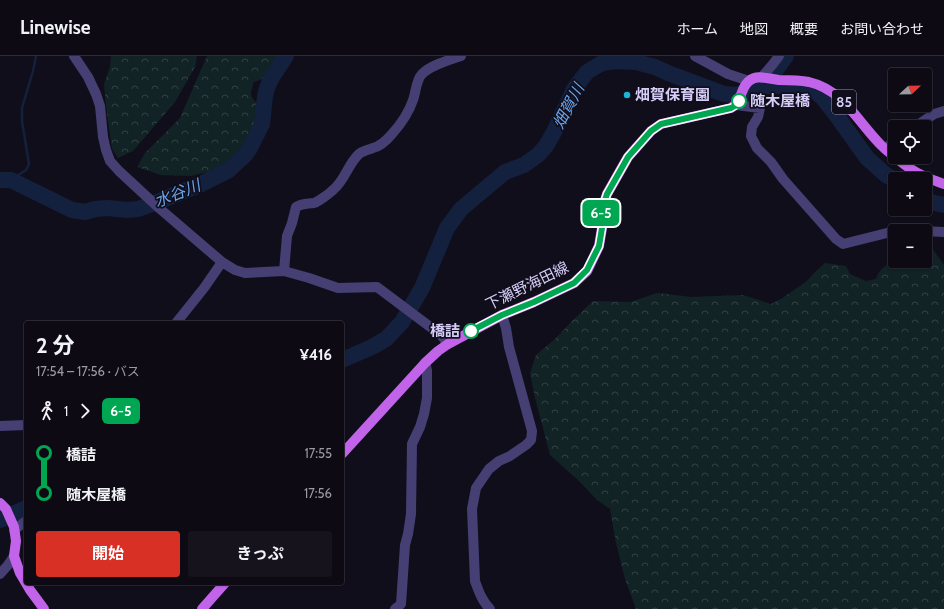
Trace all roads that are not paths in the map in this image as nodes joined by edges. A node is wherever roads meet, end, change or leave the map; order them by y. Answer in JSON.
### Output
{"nodes":[{"id":1,"x":74,"y":56,"type":"edge"},
{"id":2,"x":461,"y":56,"type":"edge"},
{"id":3,"x":695,"y":56,"type":"edge"},
{"id":4,"x":779,"y":56,"type":"edge"},
{"id":5,"x":767,"y":79,"type":"junction"},
{"id":6,"x":747,"y":84,"type":"junction"},
{"id":7,"x":737,"y":103,"type":"junction"},
{"id":8,"x":944,"y":111,"type":"edge"},
{"id":9,"x":925,"y":120,"type":"edge"},
{"id":10,"x":888,"y":146,"type":"edge"},
{"id":11,"x":884,"y":149,"type":"junction"},
{"id":12,"x":888,"y":152,"type":"edge"},
{"id":13,"x":904,"y":164,"type":"edge"},
{"id":14,"x":944,"y":184,"type":"edge"},
{"id":15,"x":932,"y":231,"type":"edge"},
{"id":16,"x":944,"y":232,"type":"edge"},
{"id":17,"x":888,"y":233,"type":"edge"},
{"id":18,"x":222,"y":262,"type":"junction"},
{"id":19,"x":284,"y":271,"type":"junction"},
{"id":20,"x":502,"y":315,"type":"junction"},
{"id":21,"x":178,"y":321,"type":"edge"},
{"id":22,"x":448,"y":344,"type":"junction"},
{"id":23,"x":425,"y":363,"type":"junction"},
{"id":24,"x":24,"y":425,"type":"edge"},
{"id":25,"x":0,"y":426,"type":"edge"},
{"id":26,"x":344,"y":452,"type":"edge"},
{"id":27,"x":3,"y":506,"type":"edge"},
{"id":28,"x":24,"y":522,"type":"edge"},
{"id":29,"x":14,"y":528,"type":"junction"},
{"id":30,"x":14,"y":556,"type":"junction"},
{"id":31,"x":0,"y":574,"type":"edge"},
{"id":32,"x":24,"y":580,"type":"edge"},
{"id":33,"x":27,"y":585,"type":"edge"},
{"id":34,"x":224,"y":585,"type":"edge"},
{"id":35,"x":44,"y":609,"type":"edge"},
{"id":36,"x":202,"y":609,"type":"edge"},
{"id":37,"x":395,"y":609,"type":"edge"},
{"id":38,"x":490,"y":609,"type":"edge"}],
"edges":[{"from":1,"to":18,"type":"street"},
{"from":2,"to":19,"type":"street"},
{"from":3,"to":6,"type":"street"},
{"from":4,"to":5,"type":"street"},
{"from":5,"to":6,"type":"main road","number":"85"},
{"from":5,"to":11,"type":"main road","number":"85"},
{"from":6,"to":7,"type":"main road"},
{"from":7,"to":17,"type":"street"},
{"from":7,"to":20,"type":"main road","name":"下瀬野海田線"},
{"from":8,"to":9,"type":"street"},
{"from":10,"to":11,"type":"street"},
{"from":11,"to":12,"type":"main road","number":"85"},
{"from":13,"to":14,"type":"main road","number":"85"},
{"from":15,"to":16,"type":"street"},
{"from":18,"to":19,"type":"street"},
{"from":18,"to":21,"type":"street"},
{"from":19,"to":22,"type":"street"},
{"from":20,"to":22,"type":"main road","name":"下瀬野海田線"},
{"from":20,"to":38,"type":"street"},
{"from":22,"to":23,"type":"main road","name":"下瀬野海田線"},
{"from":23,"to":26,"type":"main road","name":"下瀬野海田線"},
{"from":23,"to":37,"type":"street"},
{"from":24,"to":25,"type":"street"},
{"from":27,"to":29,"type":"main road"},
{"from":28,"to":29,"type":"street"},
{"from":29,"to":30,"type":"main road"},
{"from":30,"to":31,"type":"street"},
{"from":30,"to":32,"type":"main road"},
{"from":33,"to":35,"type":"main road"},
{"from":34,"to":36,"type":"main road"}]}
